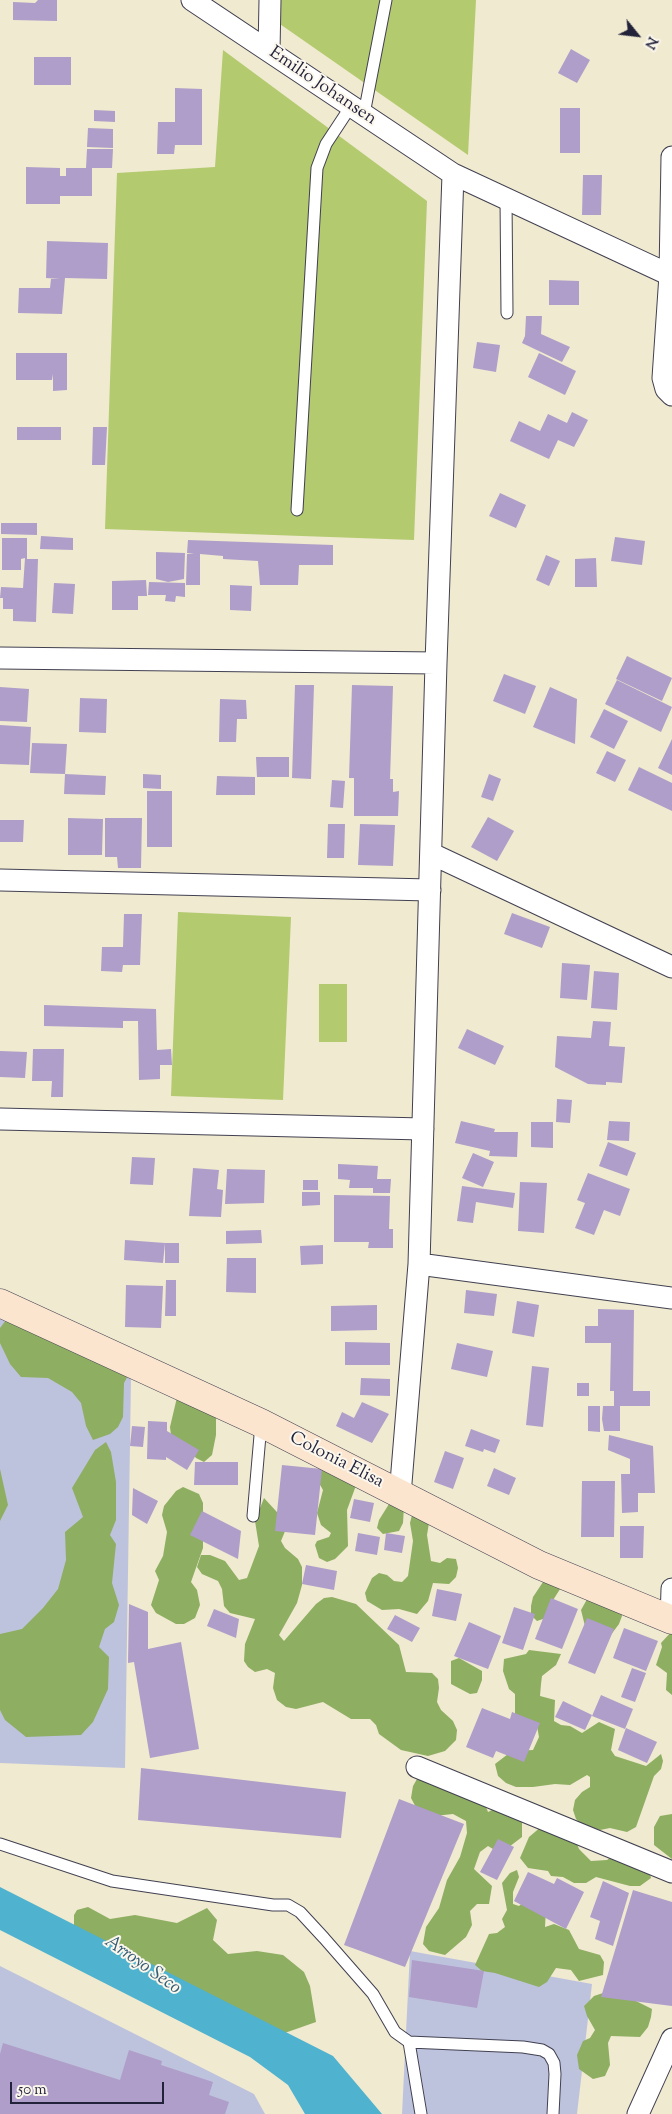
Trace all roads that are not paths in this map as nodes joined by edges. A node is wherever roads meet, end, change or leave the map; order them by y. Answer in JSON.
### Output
{"nodes":[{"id":1,"x":192,"y":0,"type":"edge"},
{"id":2,"x":270,"y":0,"type":"edge"},
{"id":3,"x":386,"y":0,"type":"edge"},
{"id":4,"x":269,"y":52,"type":"junction"},
{"id":5,"x":357,"y":110,"type":"junction"},
{"id":6,"x":672,"y":157,"type":"edge"},
{"id":7,"x":453,"y":174,"type":"junction"},
{"id":8,"x":506,"y":198,"type":"junction"},
{"id":9,"x":670,"y":275,"type":"junction"},
{"id":10,"x":507,"y":313,"type":"dead end"},
{"id":11,"x":672,"y":395,"type":"edge"},
{"id":12,"x":297,"y":510,"type":"dead end"},
{"id":13,"x":0,"y":658,"type":"edge"},
{"id":14,"x":436,"y":663,"type":"junction"},
{"id":15,"x":432,"y":854,"type":"junction"},
{"id":16,"x":0,"y":880,"type":"edge"},
{"id":17,"x":430,"y":890,"type":"junction"},
{"id":18,"x":672,"y":967,"type":"edge"},
{"id":19,"x":0,"y":1119,"type":"edge"},
{"id":20,"x":423,"y":1128,"type":"junction"},
{"id":21,"x":419,"y":1264,"type":"junction"},
{"id":22,"x":672,"y":1298,"type":"edge"},
{"id":23,"x":0,"y":1303,"type":"edge"},
{"id":24,"x":262,"y":1423,"type":"junction"},
{"id":25,"x":400,"y":1495,"type":"junction"},
{"id":26,"x":253,"y":1516,"type":"dead end"},
{"id":27,"x":672,"y":1589,"type":"edge"},
{"id":28,"x":672,"y":1620,"type":"edge"},
{"id":29,"x":417,"y":1767,"type":"dead end"},
{"id":30,"x":0,"y":1844,"type":"edge"},
{"id":31,"x":672,"y":1872,"type":"edge"},
{"id":32,"x":672,"y":2038,"type":"edge"},
{"id":33,"x":409,"y":2042,"type":"junction"},
{"id":34,"x":421,"y":2114,"type":"edge"},
{"id":35,"x":553,"y":2114,"type":"edge"},
{"id":36,"x":638,"y":2114,"type":"edge"}],
"edges":[{"from":1,"to":4,"type":"street","name":"Emilio Johansen"},
{"from":2,"to":4,"type":"street"},
{"from":3,"to":5,"type":"lane"},
{"from":4,"to":5,"type":"street","name":"Emilio Johansen"},
{"from":5,"to":7,"type":"street","name":"Emilio Johansen"},
{"from":5,"to":12,"type":"lane"},
{"from":6,"to":9,"type":"street"},
{"from":7,"to":8,"type":"street","name":"Emilio Johansen"},
{"from":7,"to":14,"type":"street"},
{"from":8,"to":9,"type":"street","name":"Emilio Johansen"},
{"from":8,"to":10,"type":"lane"},
{"from":9,"to":11,"type":"street"},
{"from":13,"to":14,"type":"street"},
{"from":14,"to":15,"type":"street"},
{"from":15,"to":17,"type":"street"},
{"from":15,"to":18,"type":"street"},
{"from":16,"to":17,"type":"street"},
{"from":17,"to":20,"type":"street"},
{"from":19,"to":20,"type":"street"},
{"from":20,"to":21,"type":"street"},
{"from":21,"to":22,"type":"street"},
{"from":21,"to":25,"type":"street"},
{"from":23,"to":24,"type":"street","name":"Colonia Elisa"},
{"from":24,"to":25,"type":"street","name":"Colonia Elisa"},
{"from":24,"to":26,"type":"lane"},
{"from":25,"to":28,"type":"street","name":"Colonia Elisa"},
{"from":27,"to":28,"type":"street"},
{"from":29,"to":31,"type":"street"},
{"from":30,"to":33,"type":"lane"},
{"from":32,"to":36,"type":"street"},
{"from":33,"to":34,"type":"lane"},
{"from":33,"to":35,"type":"lane"}]}
